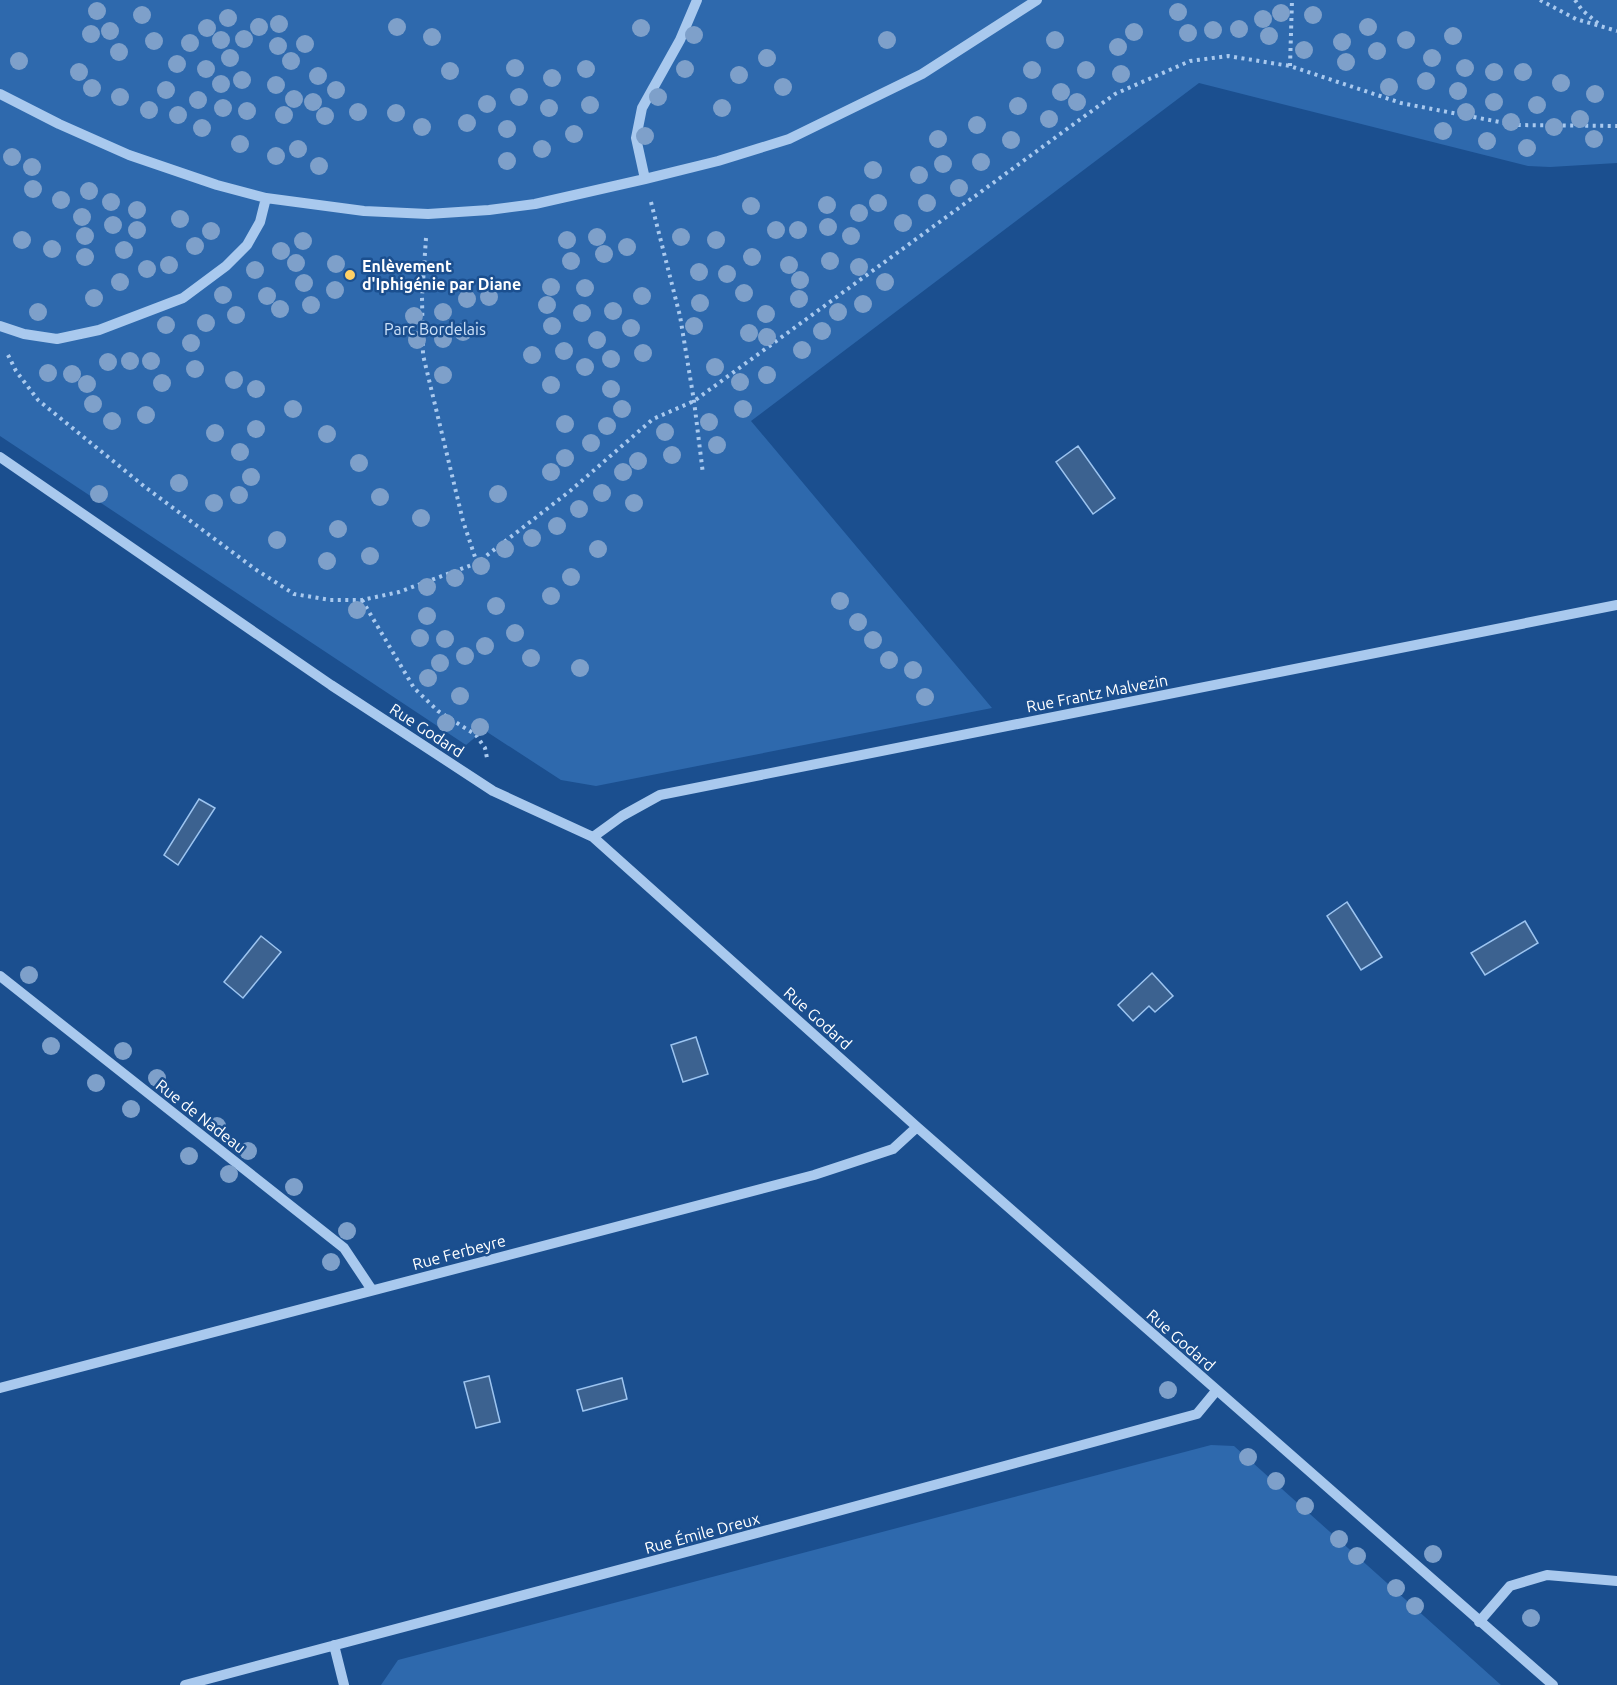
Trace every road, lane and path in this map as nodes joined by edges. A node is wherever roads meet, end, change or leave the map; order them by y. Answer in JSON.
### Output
{"nodes":[{"id":1,"x":697,"y":0,"type":"edge"},
{"id":2,"x":1037,"y":0,"type":"edge"},
{"id":3,"x":1292,"y":0,"type":"edge"},
{"id":4,"x":1540,"y":0,"type":"edge"},
{"id":5,"x":1575,"y":0,"type":"edge"},
{"id":6,"x":1602,"y":28,"type":"junction"},
{"id":7,"x":1617,"y":31,"type":"edge"},
{"id":8,"x":1290,"y":66,"type":"junction"},
{"id":9,"x":0,"y":94,"type":"edge"},
{"id":10,"x":1617,"y":126,"type":"edge"},
{"id":11,"x":645,"y":179,"type":"junction"},
{"id":12,"x":266,"y":198,"type":"junction"},
{"id":13,"x":428,"y":214,"type":"junction"},
{"id":14,"x":0,"y":326,"type":"edge"},
{"id":15,"x":4,"y":347,"type":"dead end"},
{"id":16,"x":694,"y":401,"type":"junction"},
{"id":17,"x":0,"y":457,"type":"edge"},
{"id":18,"x":703,"y":474,"type":"dead end"},
{"id":19,"x":477,"y":563,"type":"junction"},
{"id":20,"x":362,"y":600,"type":"junction"},
{"id":21,"x":1617,"y":605,"type":"edge"},
{"id":22,"x":493,"y":791,"type":"junction"},
{"id":23,"x":593,"y":837,"type":"junction"},
{"id":24,"x":0,"y":976,"type":"edge"},
{"id":25,"x":917,"y":1127,"type":"junction"},
{"id":26,"x":372,"y":1290,"type":"junction"},
{"id":27,"x":0,"y":1388,"type":"edge"},
{"id":28,"x":1216,"y":1390,"type":"junction"},
{"id":29,"x":1617,"y":1581,"type":"edge"},
{"id":30,"x":1479,"y":1622,"type":"junction"},
{"id":31,"x":333,"y":1646,"type":"junction"},
{"id":32,"x":185,"y":1685,"type":"edge"},
{"id":33,"x":344,"y":1685,"type":"edge"},
{"id":34,"x":1553,"y":1685,"type":"edge"}],
"edges":[{"from":1,"to":11,"type":"street"},
{"from":2,"to":11,"type":"street"},
{"from":3,"to":8,"type":"path"},
{"from":4,"to":6,"type":"path"},
{"from":5,"to":6,"type":"path"},
{"from":6,"to":7,"type":"path"},
{"from":8,"to":10,"type":"path"},
{"from":8,"to":16,"type":"path"},
{"from":9,"to":12,"type":"street"},
{"from":11,"to":13,"type":"street"},
{"from":11,"to":16,"type":"path"},
{"from":12,"to":13,"type":"street"},
{"from":12,"to":14,"type":"street"},
{"from":13,"to":19,"type":"path"},
{"from":15,"to":20,"type":"path"},
{"from":16,"to":18,"type":"path"},
{"from":16,"to":19,"type":"path"},
{"from":17,"to":22,"type":"street","name":"Rue Godard"},
{"from":19,"to":20,"type":"path"},
{"from":20,"to":22,"type":"path"},
{"from":21,"to":23,"type":"street","name":"Rue Frantz Malvezin"},
{"from":22,"to":23,"type":"street","name":"Rue Godard"},
{"from":23,"to":25,"type":"street","name":"Rue Godard"},
{"from":24,"to":26,"type":"street","name":"Rue de Nadeau"},
{"from":25,"to":26,"type":"street","name":"Rue Ferbeyre"},
{"from":25,"to":28,"type":"street","name":"Rue Godard"},
{"from":26,"to":27,"type":"street","name":"Rue Ferbeyre"},
{"from":28,"to":30,"type":"street","name":"Rue Godard"},
{"from":28,"to":31,"type":"street","name":"Rue Émile Dreux"},
{"from":29,"to":30,"type":"street"},
{"from":30,"to":34,"type":"street","name":"Rue Godard"},
{"from":31,"to":32,"type":"street","name":"Rue Émile Dreux"},
{"from":31,"to":33,"type":"street"}]}
